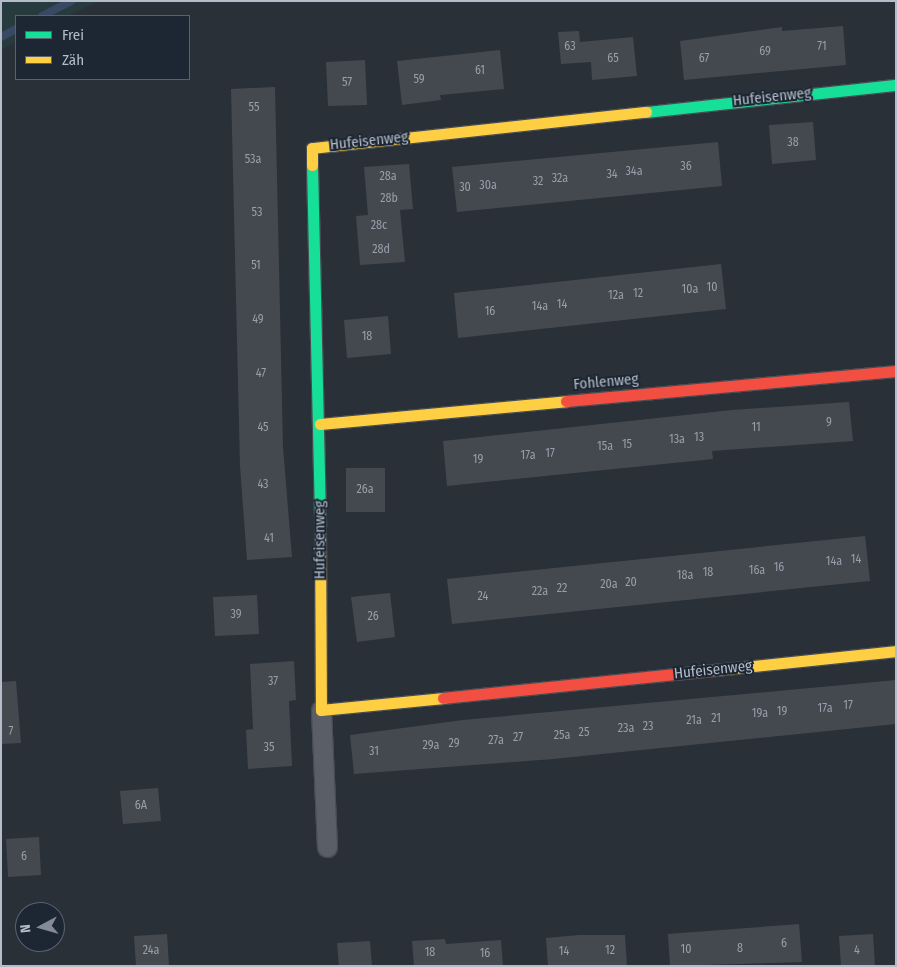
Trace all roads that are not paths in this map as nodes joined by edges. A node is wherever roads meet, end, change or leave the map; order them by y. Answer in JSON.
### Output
{"nodes":[{"id":1,"x":896,"y":85,"type":"edge"},
{"id":2,"x":896,"y":371,"type":"edge"},
{"id":3,"x":320,"y":424,"type":"junction"},
{"id":4,"x":896,"y":651,"type":"edge"},
{"id":5,"x":321,"y":710,"type":"junction"},
{"id":6,"x":327,"y":847,"type":"dead end"}],
"edges":[{"from":1,"to":3,"type":"street","name":"Hufeisenweg"},
{"from":2,"to":3,"type":"street","name":"Fohlenweg"},
{"from":3,"to":5,"type":"street","name":"Hufeisenweg"},
{"from":4,"to":5,"type":"street","name":"Hufeisenweg"},
{"from":5,"to":6,"type":"street","name":"Hufeisenweg"}]}
